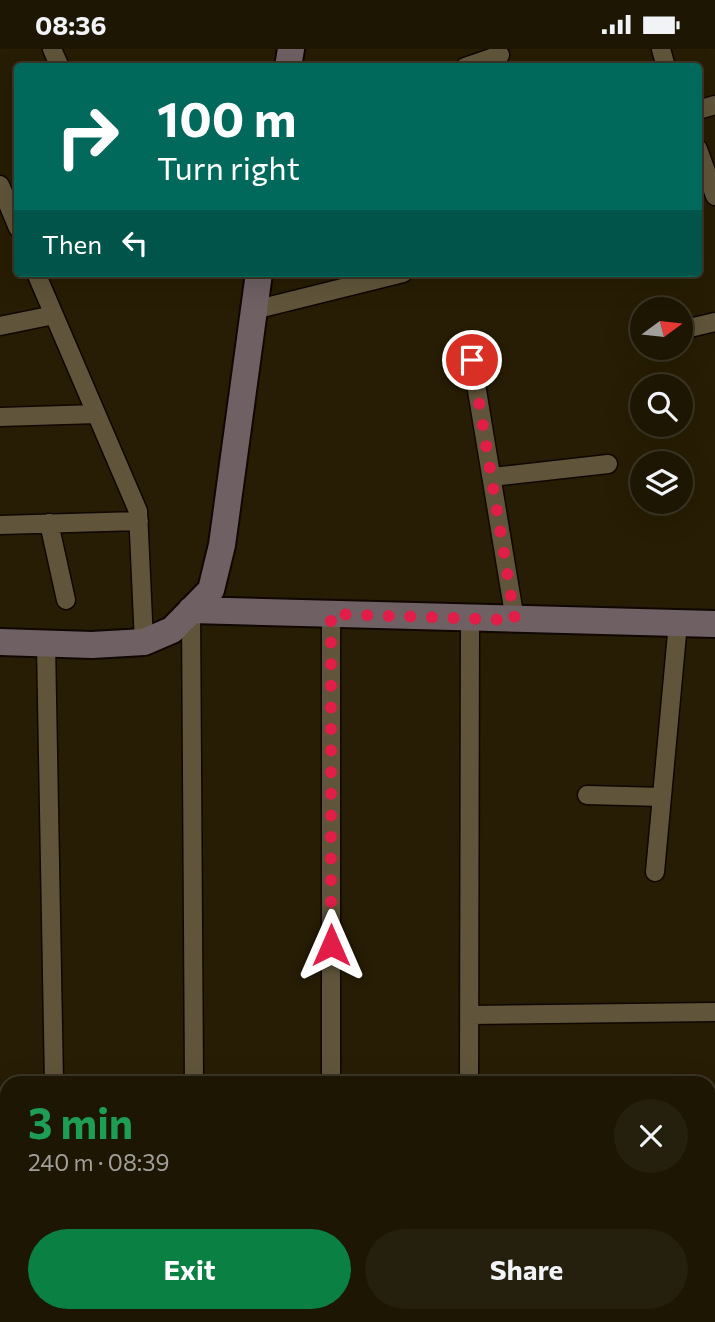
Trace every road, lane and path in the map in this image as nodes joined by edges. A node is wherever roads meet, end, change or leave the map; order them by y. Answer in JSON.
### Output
{"nodes":[{"id":1,"x":500,"y":55,"type":"dead end"},
{"id":2,"x":477,"y":63,"type":"edge"},
{"id":3,"x":702,"y":166,"type":"edge"},
{"id":4,"x":7,"y":189,"type":"edge"},
{"id":5,"x":709,"y":195,"type":"edge"},
{"id":6,"x":14,"y":214,"type":"edge"},
{"id":7,"x":38,"y":277,"type":"edge"},
{"id":8,"x":258,"y":277,"type":"edge"},
{"id":9,"x":387,"y":277,"type":"edge"},
{"id":10,"x":254,"y":310,"type":"junction"},
{"id":11,"x":54,"y":315,"type":"junction"},
{"id":12,"x":715,"y":322,"type":"edge"},
{"id":13,"x":0,"y":325,"type":"edge"},
{"id":14,"x":693,"y":327,"type":"edge"},
{"id":15,"x":472,"y":360,"type":"dead end"},
{"id":16,"x":96,"y":414,"type":"junction"},
{"id":17,"x":0,"y":417,"type":"edge"},
{"id":18,"x":608,"y":464,"type":"dead end"},
{"id":19,"x":492,"y":477,"type":"junction"},
{"id":20,"x":139,"y":521,"type":"junction"},
{"id":21,"x":49,"y":523,"type":"junction"},
{"id":22,"x":0,"y":525,"type":"edge"},
{"id":23,"x":66,"y":600,"type":"dead end"},
{"id":24,"x":191,"y":610,"type":"junction"},
{"id":25,"x":331,"y":614,"type":"junction"},
{"id":26,"x":470,"y":619,"type":"junction"},
{"id":27,"x":515,"y":620,"type":"junction"},
{"id":28,"x":678,"y":623,"type":"junction"},
{"id":29,"x":715,"y":624,"type":"edge"},
{"id":30,"x":0,"y":642,"type":"edge"},
{"id":31,"x":144,"y":642,"type":"junction"},
{"id":32,"x":46,"y":644,"type":"junction"},
{"id":33,"x":587,"y":795,"type":"dead end"},
{"id":34,"x":662,"y":797,"type":"junction"},
{"id":35,"x":655,"y":872,"type":"dead end"},
{"id":36,"x":715,"y":1012,"type":"edge"},
{"id":37,"x":470,"y":1014,"type":"junction"},
{"id":38,"x":54,"y":1076,"type":"edge"},
{"id":39,"x":194,"y":1076,"type":"edge"},
{"id":40,"x":331,"y":1076,"type":"edge"},
{"id":41,"x":469,"y":1076,"type":"edge"}],
"edges":[{"from":1,"to":2,"type":"street"},
{"from":3,"to":5,"type":"street"},
{"from":4,"to":6,"type":"street"},
{"from":7,"to":11,"type":"street"},
{"from":8,"to":10,"type":"street"},
{"from":9,"to":10,"type":"street"},
{"from":10,"to":24,"type":"street"},
{"from":11,"to":13,"type":"street"},
{"from":11,"to":16,"type":"street"},
{"from":12,"to":14,"type":"street"},
{"from":15,"to":19,"type":"street"},
{"from":16,"to":17,"type":"street"},
{"from":16,"to":20,"type":"street"},
{"from":18,"to":19,"type":"street"},
{"from":19,"to":27,"type":"street"},
{"from":20,"to":21,"type":"street"},
{"from":20,"to":31,"type":"street"},
{"from":21,"to":22,"type":"street"},
{"from":21,"to":23,"type":"street"},
{"from":24,"to":25,"type":"street"},
{"from":24,"to":31,"type":"street"},
{"from":24,"to":39,"type":"street"},
{"from":25,"to":26,"type":"street"},
{"from":25,"to":40,"type":"street"},
{"from":26,"to":27,"type":"street"},
{"from":26,"to":37,"type":"street"},
{"from":27,"to":28,"type":"street"},
{"from":28,"to":29,"type":"street"},
{"from":28,"to":34,"type":"street"},
{"from":30,"to":32,"type":"street"},
{"from":31,"to":32,"type":"street"},
{"from":32,"to":38,"type":"street"},
{"from":33,"to":34,"type":"street"},
{"from":34,"to":35,"type":"street"},
{"from":36,"to":37,"type":"street"},
{"from":37,"to":41,"type":"street"}]}
